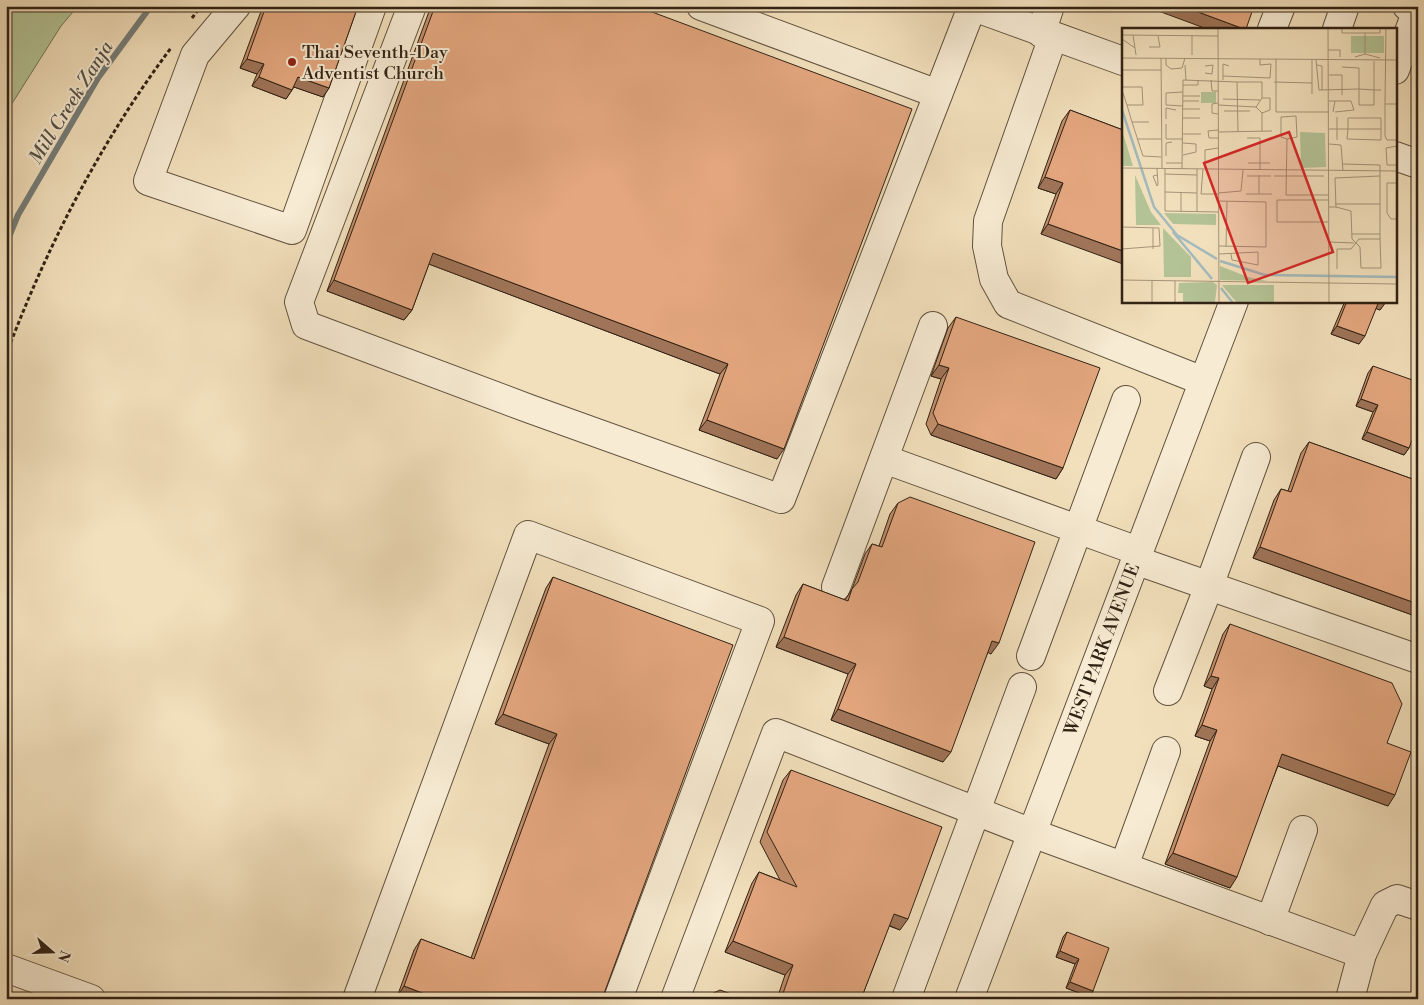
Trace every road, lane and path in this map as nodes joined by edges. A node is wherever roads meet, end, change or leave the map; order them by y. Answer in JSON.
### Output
{"nodes":[{"id":1,"x":201,"y":6,"type":"edge"},
{"id":2,"x":236,"y":6,"type":"edge"},
{"id":3,"x":372,"y":6,"type":"edge"},
{"id":4,"x":412,"y":6,"type":"edge"},
{"id":5,"x":701,"y":6,"type":"edge"},
{"id":6,"x":971,"y":6,"type":"edge"},
{"id":7,"x":1050,"y":6,"type":"edge"},
{"id":8,"x":1281,"y":6,"type":"edge"},
{"id":9,"x":1345,"y":6,"type":"edge"},
{"id":10,"x":1407,"y":6,"type":"edge"},
{"id":11,"x":1417,"y":10,"type":"edge"},
{"id":12,"x":191,"y":20,"type":"dead end"},
{"id":13,"x":1272,"y":28,"type":"edge"},
{"id":14,"x":1337,"y":28,"type":"edge"},
{"id":15,"x":1047,"y":35,"type":"junction"},
{"id":16,"x":172,"y":46,"type":"dead end"},
{"id":17,"x":1122,"y":61,"type":"edge"},
{"id":18,"x":1396,"y":67,"type":"edge"},
{"id":19,"x":938,"y":94,"type":"junction"},
{"id":20,"x":1396,"y":156,"type":"edge"},
{"id":21,"x":1418,"y":164,"type":"edge"},
{"id":22,"x":1234,"y":302,"type":"edge"},
{"id":23,"x":934,"y":326,"type":"dead end"},
{"id":24,"x":6,"y":355,"type":"edge"},
{"id":25,"x":1203,"y":381,"type":"junction"},
{"id":26,"x":1126,"y":400,"type":"dead end"},
{"id":27,"x":1256,"y":457,"type":"dead end"},
{"id":28,"x":884,"y":459,"type":"junction"},
{"id":29,"x":1078,"y":529,"type":"junction"},
{"id":30,"x":1137,"y":556,"type":"junction"},
{"id":31,"x":1209,"y":586,"type":"junction"},
{"id":32,"x":836,"y":587,"type":"dead end"},
{"id":33,"x":1031,"y":656,"type":"dead end"},
{"id":34,"x":1418,"y":659,"type":"edge"},
{"id":35,"x":1022,"y":687,"type":"dead end"},
{"id":36,"x":1168,"y":691,"type":"dead end"},
{"id":37,"x":1166,"y":751,"type":"dead end"},
{"id":38,"x":976,"y":811,"type":"junction"},
{"id":39,"x":1303,"y":830,"type":"dead end"},
{"id":40,"x":1032,"y":833,"type":"junction"},
{"id":41,"x":1124,"y":866,"type":"junction"},
{"id":42,"x":1418,"y":906,"type":"edge"},
{"id":43,"x":1270,"y":921,"type":"junction"},
{"id":44,"x":1362,"y":954,"type":"junction"},
{"id":45,"x":6,"y":968,"type":"edge"},
{"id":46,"x":91,"y":999,"type":"edge"},
{"id":47,"x":357,"y":999,"type":"edge"},
{"id":48,"x":618,"y":999,"type":"edge"},
{"id":49,"x":675,"y":999,"type":"edge"},
{"id":50,"x":906,"y":999,"type":"edge"},
{"id":51,"x":969,"y":999,"type":"edge"},
{"id":52,"x":1350,"y":999,"type":"edge"}],
"edges":[{"from":1,"to":12,"type":"path"},
{"from":2,"to":3,"type":"street"},
{"from":4,"to":19,"type":"street"},
{"from":5,"to":19,"type":"street"},
{"from":6,"to":15,"type":"street"},
{"from":6,"to":19,"type":"street"},
{"from":7,"to":15,"type":"street"},
{"from":8,"to":13,"type":"street"},
{"from":9,"to":14,"type":"street"},
{"from":10,"to":11,"type":"street"},
{"from":11,"to":18,"type":"street"},
{"from":15,"to":17,"type":"street"},
{"from":15,"to":25,"type":"street"},
{"from":16,"to":24,"type":"path"},
{"from":20,"to":21,"type":"street"},
{"from":22,"to":25,"type":"street","name":"WEST PARK AVENUE"},
{"from":23,"to":28,"type":"street"},
{"from":25,"to":30,"type":"street","name":"WEST PARK AVENUE"},
{"from":26,"to":29,"type":"street"},
{"from":27,"to":31,"type":"street"},
{"from":28,"to":29,"type":"street"},
{"from":28,"to":32,"type":"street"},
{"from":29,"to":30,"type":"street"},
{"from":29,"to":33,"type":"street"},
{"from":30,"to":31,"type":"street"},
{"from":30,"to":40,"type":"street","name":"WEST PARK AVENUE"},
{"from":31,"to":34,"type":"street"},
{"from":31,"to":36,"type":"street"},
{"from":35,"to":38,"type":"street"},
{"from":37,"to":41,"type":"street"},
{"from":38,"to":40,"type":"street"},
{"from":38,"to":49,"type":"street"},
{"from":38,"to":50,"type":"street"},
{"from":39,"to":43,"type":"street"},
{"from":40,"to":41,"type":"street"},
{"from":40,"to":51,"type":"street","name":"WEST PARK AVENUE"},
{"from":41,"to":43,"type":"street"},
{"from":42,"to":44,"type":"street"},
{"from":43,"to":44,"type":"street"},
{"from":44,"to":52,"type":"street"},
{"from":45,"to":46,"type":"street"},
{"from":47,"to":48,"type":"street"}]}
